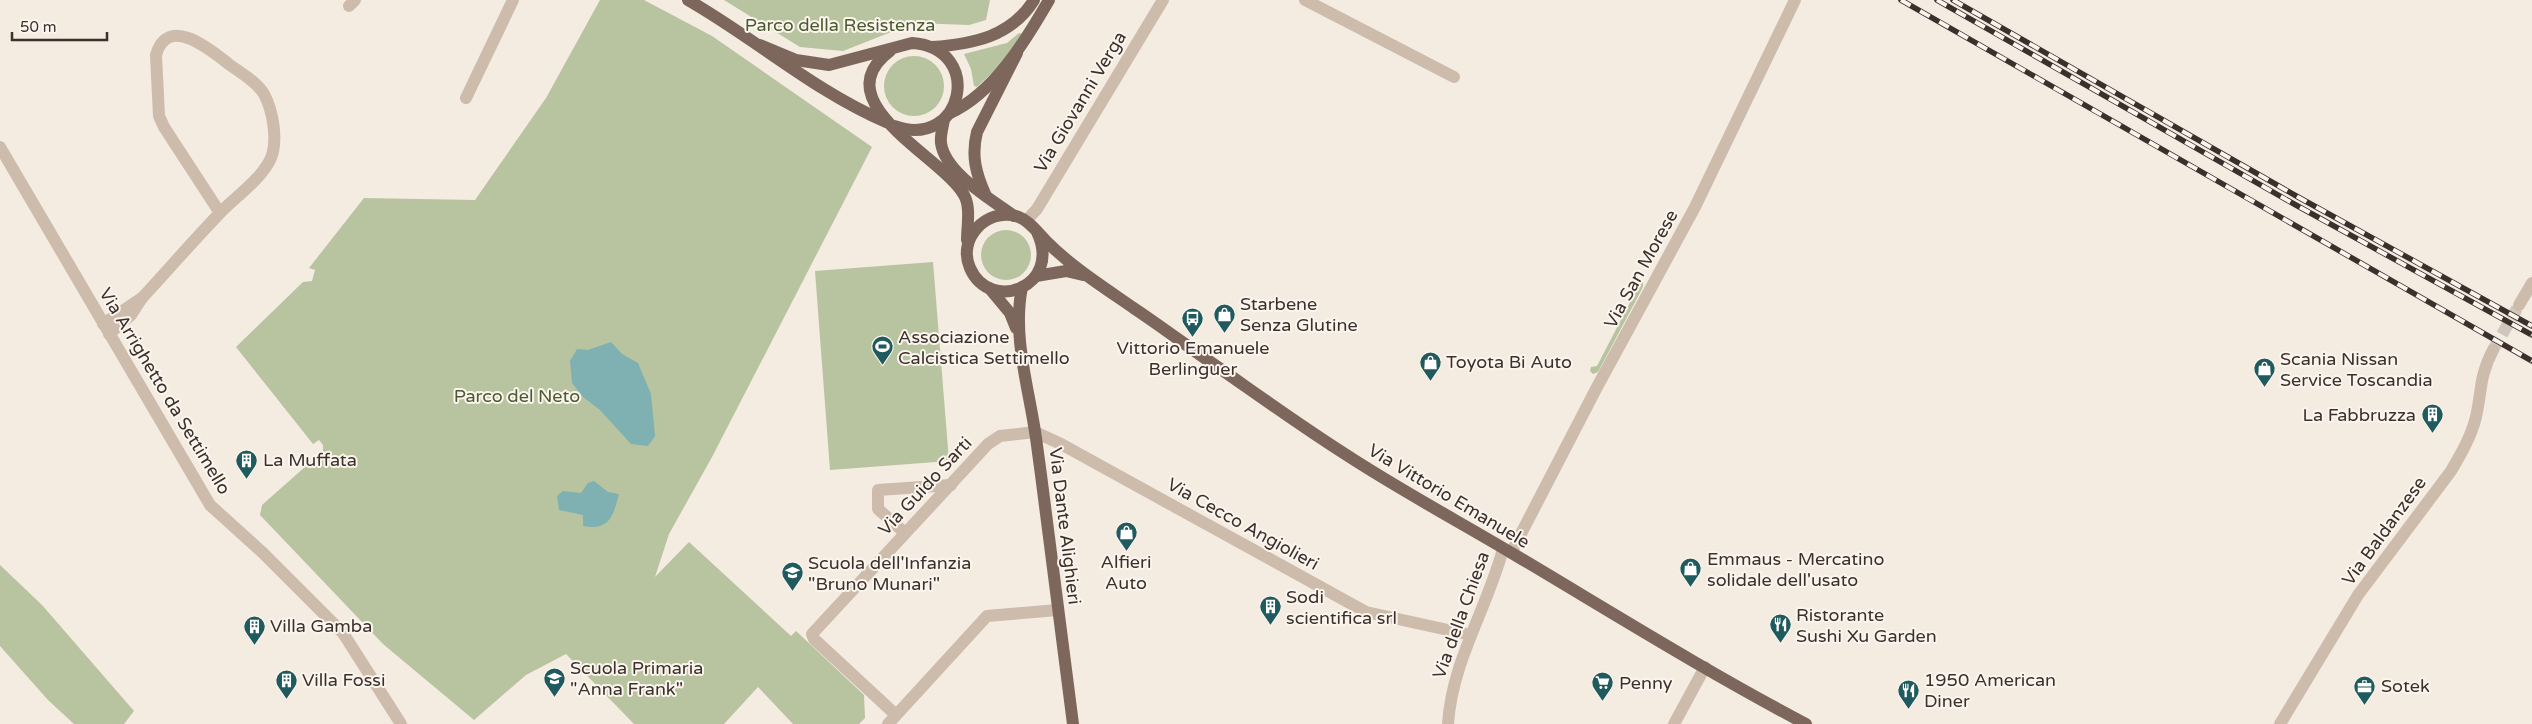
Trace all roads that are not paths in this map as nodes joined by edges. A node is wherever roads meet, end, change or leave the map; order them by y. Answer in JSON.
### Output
{"nodes":[{"id":1,"x":512,"y":0,"type":"edge"},
{"id":2,"x":688,"y":0,"type":"edge"},
{"id":3,"x":1034,"y":0,"type":"edge"},
{"id":4,"x":1049,"y":0,"type":"edge"},
{"id":5,"x":1163,"y":0,"type":"edge"},
{"id":6,"x":1305,"y":0,"type":"edge"},
{"id":7,"x":1795,"y":0,"type":"edge"},
{"id":8,"x":760,"y":45,"type":"junction"},
{"id":9,"x":932,"y":47,"type":"junction"},
{"id":10,"x":892,"y":50,"type":"junction"},
{"id":11,"x":1017,"y":53,"type":"junction"},
{"id":12,"x":1454,"y":77,"type":"dead end"},
{"id":13,"x":466,"y":98,"type":"dead end"},
{"id":14,"x":947,"y":116,"type":"junction"},
{"id":15,"x":892,"y":125,"type":"junction"},
{"id":16,"x":0,"y":147,"type":"edge"},
{"id":17,"x":986,"y":196,"type":"junction"},
{"id":18,"x":220,"y":213,"type":"junction"},
{"id":19,"x":1014,"y":216,"type":"junction"},
{"id":20,"x":1026,"y":222,"type":"junction"},
{"id":21,"x":1037,"y":232,"type":"junction"},
{"id":22,"x":966,"y":252,"type":"junction"},
{"id":23,"x":1036,"y":276,"type":"junction"},
{"id":24,"x":1088,"y":276,"type":"junction"},
{"id":25,"x":2532,"y":283,"type":"edge"},
{"id":26,"x":1022,"y":287,"type":"junction"},
{"id":27,"x":990,"y":289,"type":"junction"},
{"id":28,"x":2519,"y":304,"type":"tunnel mouth"},
{"id":29,"x":106,"y":329,"type":"junction"},
{"id":30,"x":1019,"y":334,"type":"junction"},
{"id":31,"x":2493,"y":350,"type":"tunnel mouth"},
{"id":32,"x":1035,"y":432,"type":"junction"},
{"id":33,"x":951,"y":485,"type":"junction"},
{"id":34,"x":905,"y":533,"type":"junction"},
{"id":35,"x":1507,"y":551,"type":"junction"},
{"id":36,"x":1058,"y":610,"type":"junction"},
{"id":37,"x":1471,"y":635,"type":"junction"},
{"id":38,"x":1705,"y":667,"type":"junction"},
{"id":39,"x":892,"y":720,"type":"edge"},
{"id":40,"x":401,"y":724,"type":"edge"},
{"id":41,"x":1073,"y":724,"type":"edge"},
{"id":42,"x":1448,"y":724,"type":"edge"},
{"id":43,"x":1674,"y":724,"type":"edge"},
{"id":44,"x":1806,"y":724,"type":"edge"},
{"id":45,"x":2280,"y":724,"type":"edge"}],
"edges":[{"from":1,"to":13,"type":"street"},
{"from":2,"to":8,"type":"main road"},
{"from":3,"to":9,"type":"main road"},
{"from":4,"to":11,"type":"main road"},
{"from":5,"to":20,"type":"street","name":"Via Giovanni Verga"},
{"from":6,"to":12,"type":"street"},
{"from":7,"to":35,"type":"street","name":"Via San Morese"},
{"from":8,"to":10,"type":"main road"},
{"from":8,"to":15,"type":"main road"},
{"from":9,"to":10,"type":"main road"},
{"from":9,"to":14,"type":"main road"},
{"from":10,"to":15,"type":"main road"},
{"from":11,"to":14,"type":"main road"},
{"from":11,"to":17,"type":"main road"},
{"from":14,"to":15,"type":"main road"},
{"from":14,"to":17,"type":"main road","name":"Via Vittorio Emanuele"},
{"from":15,"to":22,"type":"main road"},
{"from":16,"to":29,"type":"street","name":"Via Arrighetto da Settimello"},
{"from":17,"to":19,"type":"main road","name":"Via Vittorio Emanuele"},
{"from":18,"to":18,"type":"street"},
{"from":18,"to":29,"type":"street"},
{"from":19,"to":20,"type":"main road","name":"Via Vittorio Emanuele"},
{"from":19,"to":22,"type":"main road"},
{"from":20,"to":21,"type":"main road","name":"Via Vittorio Emanuele"},
{"from":21,"to":23,"type":"main road"},
{"from":21,"to":24,"type":"main road","name":"Via Vittorio Emanuele"},
{"from":22,"to":27,"type":"main road"},
{"from":23,"to":24,"type":"main road","name":"Via Vittorio Emanuele"},
{"from":23,"to":26,"type":"main road","name":"Via Vittorio Emanuele"},
{"from":24,"to":35,"type":"main road","name":"Via Vittorio Emanuele"},
{"from":25,"to":28,"type":"street"},
{"from":26,"to":27,"type":"main road","name":"Via Vittorio Emanuele"},
{"from":26,"to":30,"type":"main road","name":"Via Dante Alighieri"},
{"from":27,"to":30,"type":"main road","name":"Via Dante Alighieri"},
{"from":29,"to":40,"type":"street","name":"Via Arrighetto da Settimello"},
{"from":30,"to":32,"type":"main road","name":"Via Dante Alighieri"},
{"from":31,"to":45,"type":"street","name":"Via Baldanzese"},
{"from":32,"to":33,"type":"street","name":"Via Guido Sarti"},
{"from":32,"to":36,"type":"main road","name":"Via Dante Alighieri"},
{"from":32,"to":37,"type":"street","name":"Via Cecco Angiolieri"},
{"from":33,"to":34,"type":"street","name":"Via Guido Sarti"},
{"from":33,"to":34,"type":"street"},
{"from":34,"to":39,"type":"street","name":"Via Guido Sarti"},
{"from":35,"to":37,"type":"street","name":"Via della Chiesa"},
{"from":35,"to":38,"type":"main road","name":"Via Vittorio Emanuele"},
{"from":36,"to":39,"type":"street"},
{"from":36,"to":41,"type":"main road","name":"Via Dante Alighieri"},
{"from":37,"to":42,"type":"street","name":"Via della Chiesa"},
{"from":38,"to":43,"type":"street"},
{"from":38,"to":44,"type":"main road","name":"Via Vittorio Emanuele"}]}
